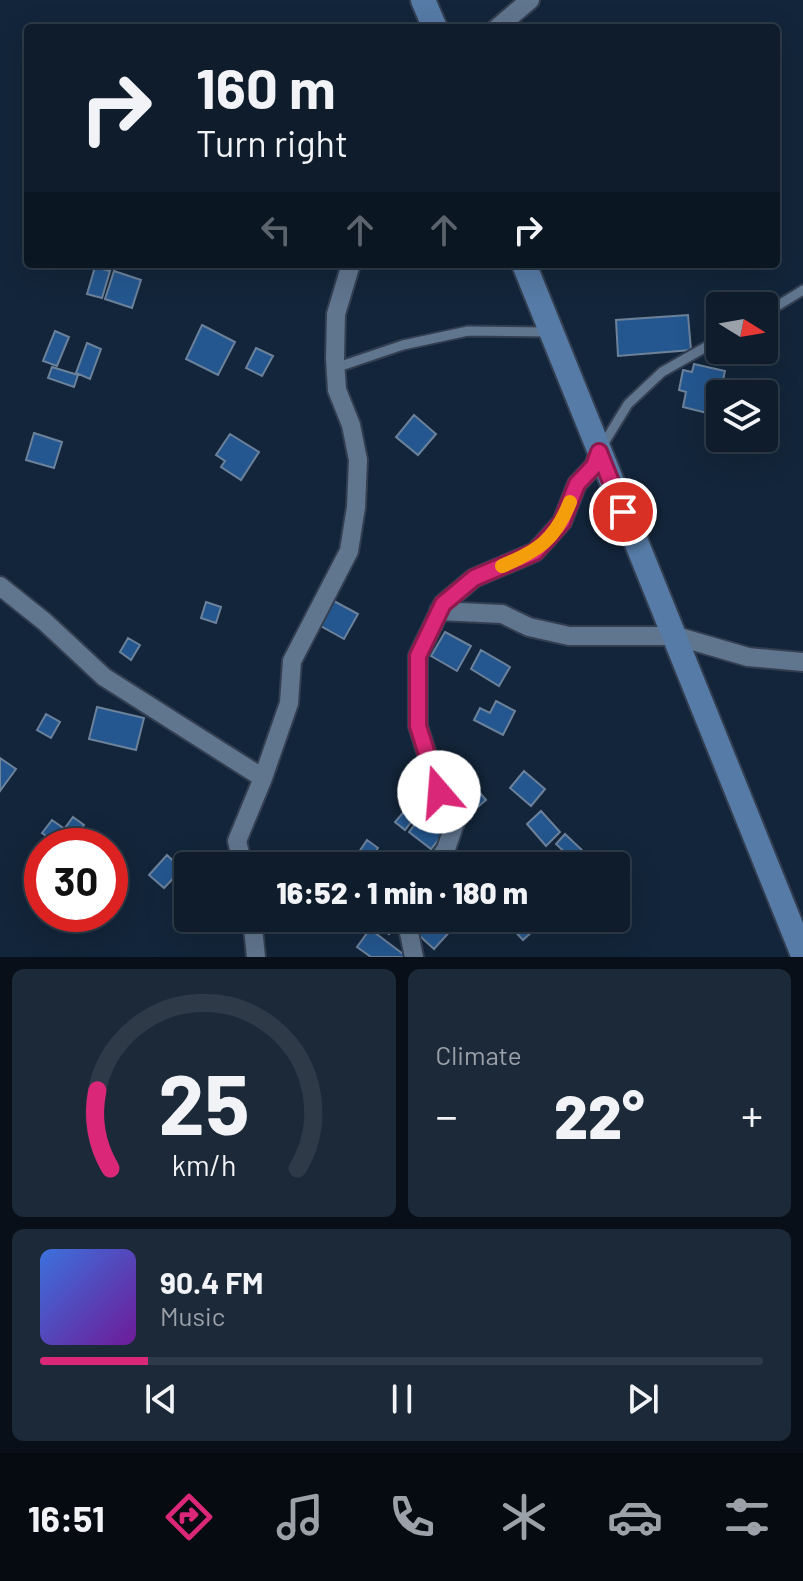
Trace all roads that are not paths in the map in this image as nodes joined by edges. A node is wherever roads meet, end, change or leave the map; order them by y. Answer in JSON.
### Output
{"nodes":[{"id":1,"x":423,"y":0,"type":"edge"},
{"id":2,"x":530,"y":0,"type":"edge"},
{"id":3,"x":433,"y":24,"type":"edge"},
{"id":4,"x":502,"y":24,"type":"edge"},
{"id":5,"x":350,"y":268,"type":"edge"},
{"id":6,"x":526,"y":268,"type":"edge"},
{"id":7,"x":803,"y":290,"type":"edge"},
{"id":8,"x":778,"y":305,"type":"edge"},
{"id":9,"x":552,"y":332,"type":"junction"},
{"id":10,"x":706,"y":347,"type":"edge"},
{"id":11,"x":335,"y":368,"type":"junction"},
{"id":12,"x":599,"y":452,"type":"junction"},
{"id":13,"x":0,"y":586,"type":"edge"},
{"id":14,"x":439,"y":611,"type":"junction"},
{"id":15,"x":676,"y":636,"type":"junction"},
{"id":16,"x":803,"y":662,"type":"edge"},
{"id":17,"x":263,"y":778,"type":"junction"},
{"id":18,"x":240,"y":852,"type":"edge"},
{"id":19,"x":444,"y":852,"type":"edge"},
{"id":20,"x":253,"y":932,"type":"edge"},
{"id":21,"x":409,"y":932,"type":"edge"},
{"id":22,"x":803,"y":955,"type":"edge"},
{"id":23,"x":256,"y":957,"type":"edge"},
{"id":24,"x":414,"y":957,"type":"edge"}],
"edges":[{"from":1,"to":3,"type":"street"},
{"from":2,"to":4,"type":"street"},
{"from":5,"to":11,"type":"street"},
{"from":6,"to":9,"type":"street"},
{"from":7,"to":8,"type":"lane"},
{"from":9,"to":11,"type":"lane"},
{"from":9,"to":12,"type":"street"},
{"from":10,"to":12,"type":"lane"},
{"from":11,"to":17,"type":"street"},
{"from":12,"to":14,"type":"street"},
{"from":12,"to":15,"type":"street"},
{"from":13,"to":17,"type":"street"},
{"from":14,"to":15,"type":"street"},
{"from":14,"to":19,"type":"street"},
{"from":15,"to":16,"type":"street"},
{"from":15,"to":22,"type":"street"},
{"from":17,"to":18,"type":"street"},
{"from":20,"to":23,"type":"street"},
{"from":21,"to":24,"type":"street"}]}
